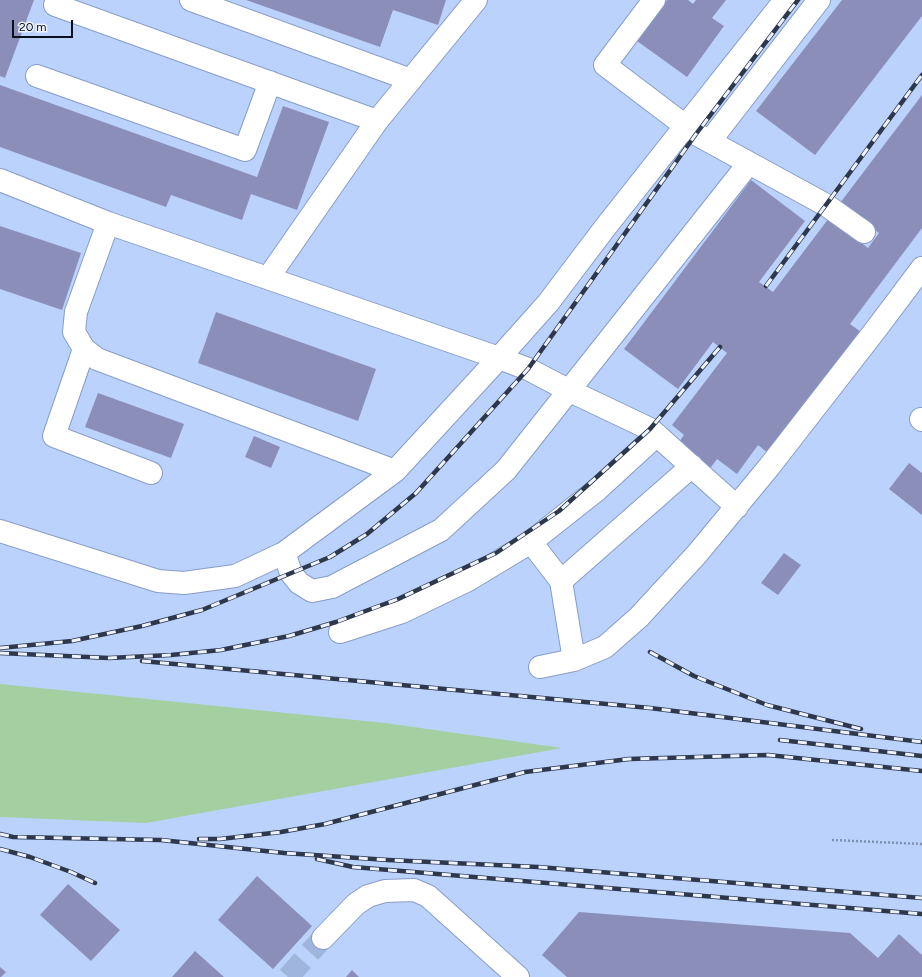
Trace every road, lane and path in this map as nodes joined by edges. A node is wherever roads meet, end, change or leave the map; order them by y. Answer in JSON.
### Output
{"nodes":[{"id":1,"x":192,"y":0,"type":"edge"},
{"id":2,"x":476,"y":0,"type":"edge"},
{"id":3,"x":654,"y":0,"type":"edge"},
{"id":4,"x":785,"y":0,"type":"edge"},
{"id":5,"x":819,"y":0,"type":"edge"},
{"id":6,"x":55,"y":5,"type":"dead end"},
{"id":7,"x":36,"y":76,"type":"dead end"},
{"id":8,"x":411,"y":80,"type":"junction"},
{"id":9,"x":270,"y":82,"type":"junction"},
{"id":10,"x":377,"y":121,"type":"junction"},
{"id":11,"x":686,"y":126,"type":"junction"},
{"id":12,"x":710,"y":141,"type":"junction"},
{"id":13,"x":749,"y":163,"type":"junction"},
{"id":14,"x":0,"y":180,"type":"edge"},
{"id":15,"x":108,"y":223,"type":"junction"},
{"id":16,"x":864,"y":232,"type":"dead end"},
{"id":17,"x":922,"y":268,"type":"edge"},
{"id":18,"x":268,"y":278,"type":"junction"},
{"id":19,"x":84,"y":350,"type":"junction"},
{"id":20,"x":499,"y":358,"type":"junction"},
{"id":21,"x":568,"y":390,"type":"junction"},
{"id":22,"x":657,"y":435,"type":"junction"},
{"id":23,"x":692,"y":466,"type":"junction"},
{"id":24,"x":395,"y":472,"type":"junction"},
{"id":25,"x":150,"y":473,"type":"dead end"},
{"id":26,"x":736,"y":507,"type":"junction"},
{"id":27,"x":0,"y":531,"type":"edge"},
{"id":28,"x":531,"y":542,"type":"junction"},
{"id":29,"x":284,"y":552,"type":"junction"},
{"id":30,"x":561,"y":581,"type":"junction"},
{"id":31,"x":340,"y":632,"type":"dead end"},
{"id":32,"x":574,"y":660,"type":"junction"},
{"id":33,"x":540,"y":666,"type":"dead end"},
{"id":34,"x":832,"y":840,"type":"dead end"},
{"id":35,"x":922,"y":844,"type":"edge"},
{"id":36,"x":323,"y":938,"type":"tunnel mouth"},
{"id":37,"x":518,"y":977,"type":"edge"}],
"edges":[{"from":1,"to":8,"type":"lane"},
{"from":2,"to":8,"type":"lane"},
{"from":3,"to":11,"type":"lane"},
{"from":4,"to":11,"type":"lane"},
{"from":5,"to":12,"type":"lane"},
{"from":6,"to":9,"type":"lane"},
{"from":7,"to":9,"type":"lane"},
{"from":8,"to":10,"type":"lane"},
{"from":9,"to":10,"type":"lane"},
{"from":10,"to":18,"type":"lane"},
{"from":11,"to":12,"type":"lane"},
{"from":11,"to":20,"type":"lane"},
{"from":12,"to":13,"type":"lane"},
{"from":13,"to":16,"type":"lane"},
{"from":13,"to":21,"type":"lane"},
{"from":14,"to":15,"type":"lane"},
{"from":15,"to":18,"type":"lane"},
{"from":15,"to":19,"type":"lane"},
{"from":17,"to":26,"type":"lane"},
{"from":18,"to":20,"type":"lane"},
{"from":19,"to":24,"type":"lane"},
{"from":19,"to":25,"type":"lane"},
{"from":20,"to":21,"type":"lane"},
{"from":20,"to":24,"type":"lane"},
{"from":21,"to":22,"type":"lane"},
{"from":21,"to":29,"type":"lane"},
{"from":22,"to":23,"type":"lane"},
{"from":22,"to":28,"type":"lane"},
{"from":23,"to":26,"type":"lane"},
{"from":23,"to":30,"type":"lane"},
{"from":24,"to":29,"type":"lane"},
{"from":26,"to":32,"type":"lane"},
{"from":27,"to":29,"type":"lane"},
{"from":28,"to":30,"type":"lane"},
{"from":28,"to":31,"type":"lane"},
{"from":30,"to":32,"type":"lane"},
{"from":32,"to":33,"type":"lane"},
{"from":34,"to":35,"type":"path"},
{"from":36,"to":37,"type":"lane"}]}
